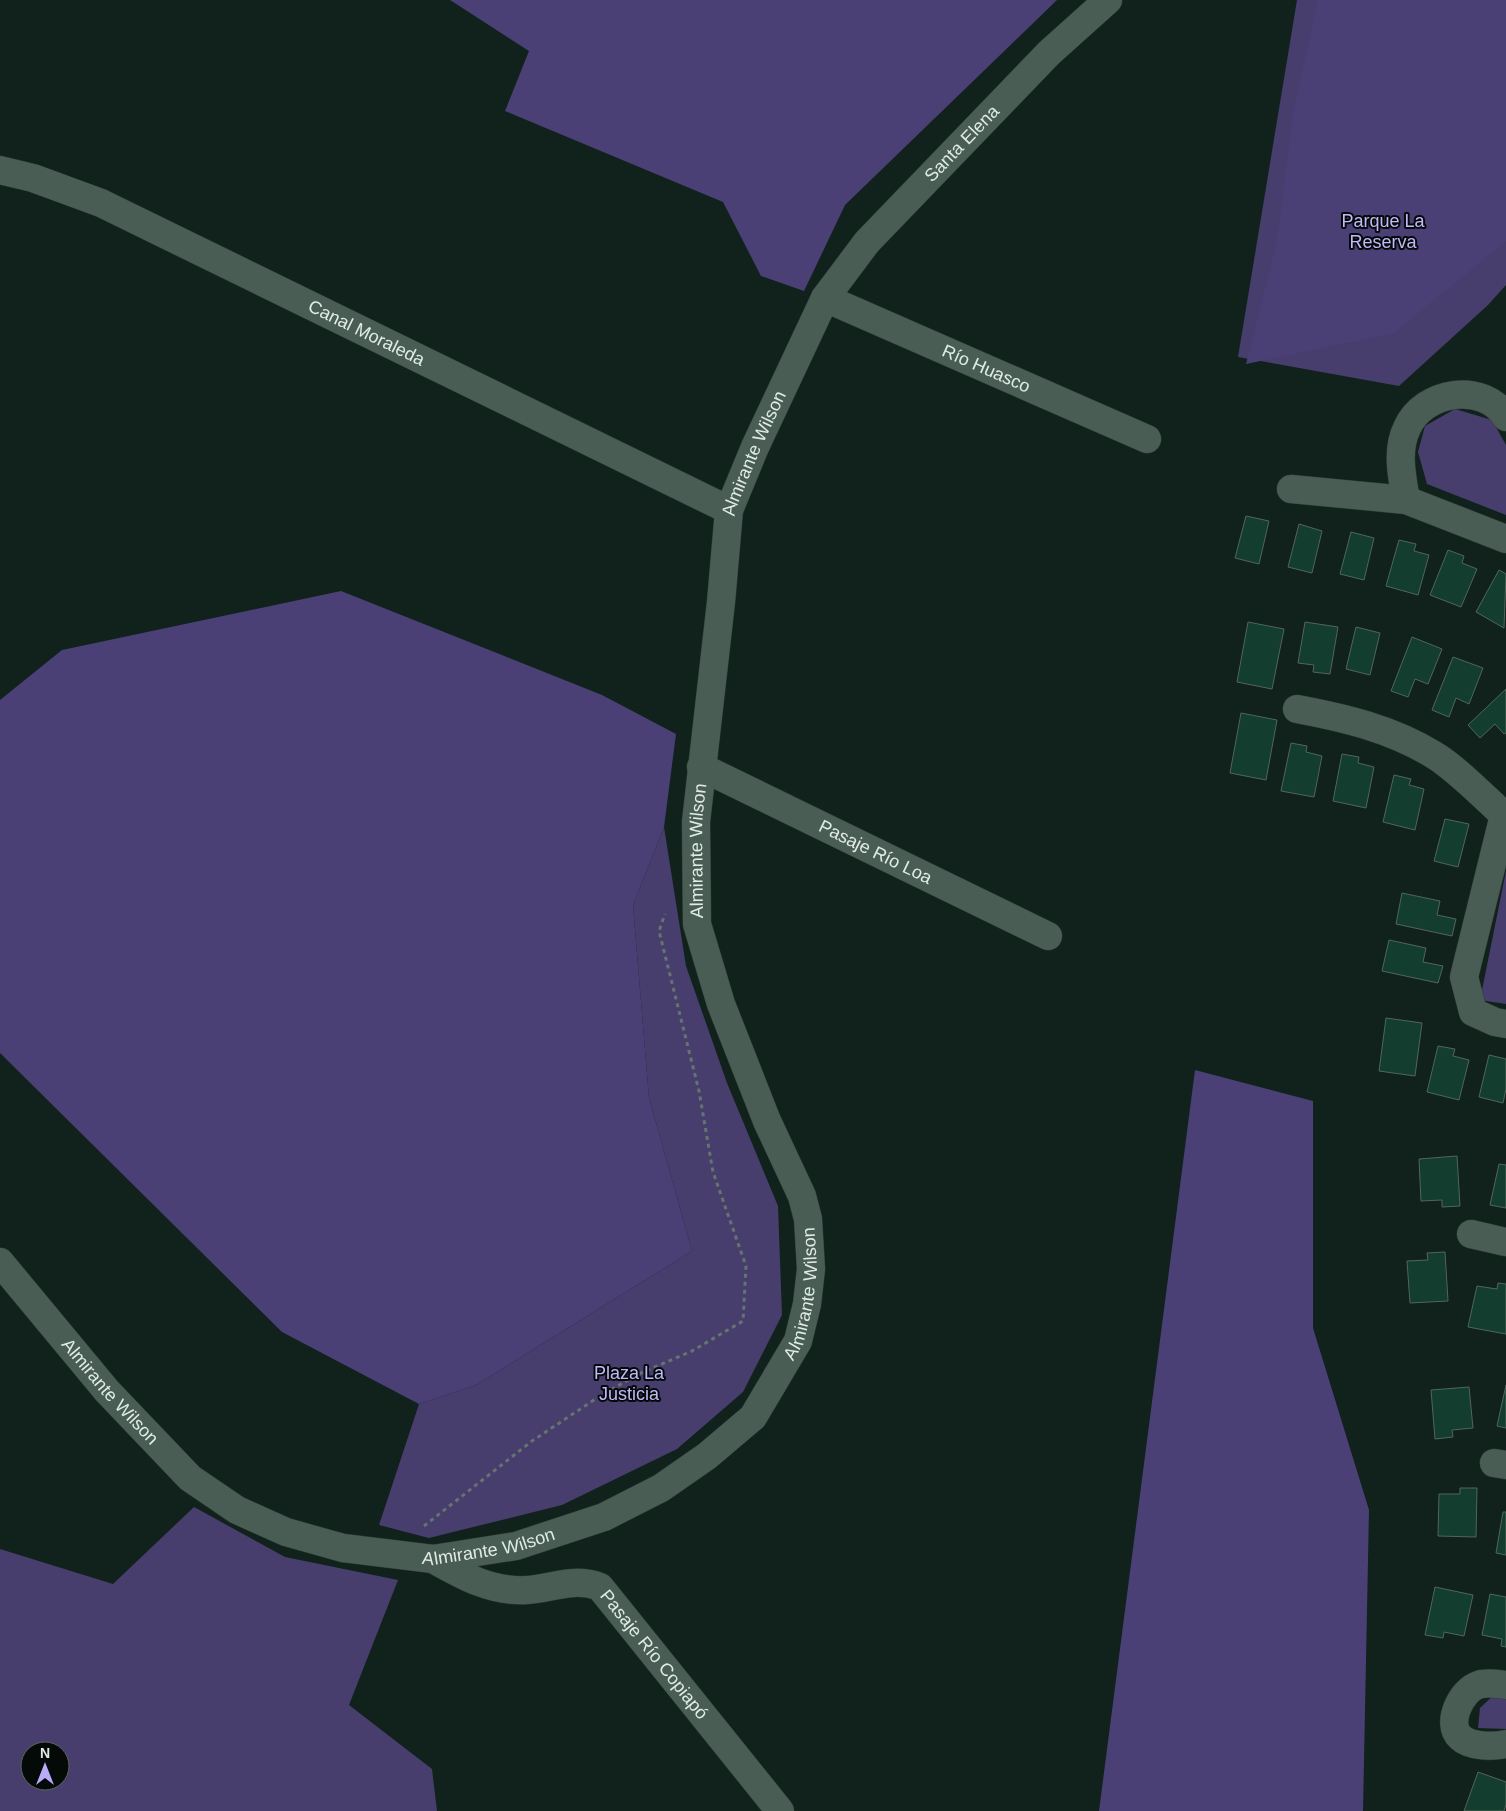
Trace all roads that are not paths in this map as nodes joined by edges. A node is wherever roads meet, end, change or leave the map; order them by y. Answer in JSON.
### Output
{"nodes":[{"id":1,"x":1108,"y":0,"type":"edge"},
{"id":2,"x":0,"y":170,"type":"edge"},
{"id":3,"x":825,"y":298,"type":"junction"},
{"id":4,"x":1506,"y":417,"type":"edge"},
{"id":5,"x":1147,"y":439,"type":"dead end"},
{"id":6,"x":1291,"y":489,"type":"dead end"},
{"id":7,"x":1406,"y":500,"type":"junction"},
{"id":8,"x":729,"y":510,"type":"junction"},
{"id":9,"x":1506,"y":539,"type":"edge"},
{"id":10,"x":1297,"y":709,"type":"dead end"},
{"id":11,"x":701,"y":767,"type":"junction"},
{"id":12,"x":1505,"y":816,"type":"edge"},
{"id":13,"x":1048,"y":936,"type":"dead end"},
{"id":14,"x":1506,"y":1024,"type":"edge"},
{"id":15,"x":1471,"y":1234,"type":"dead end"},
{"id":16,"x":1506,"y":1242,"type":"edge"},
{"id":17,"x":0,"y":1262,"type":"edge"},
{"id":18,"x":433,"y":1559,"type":"junction"},
{"id":19,"x":1506,"y":1685,"type":"edge"},
{"id":20,"x":1506,"y":1744,"type":"edge"},
{"id":21,"x":780,"y":1811,"type":"edge"}],
"edges":[{"from":1,"to":3,"type":"street","name":"Santa Elena"},
{"from":2,"to":8,"type":"street","name":"Canal Moraleda"},
{"from":3,"to":5,"type":"street","name":"Río Huasco"},
{"from":3,"to":8,"type":"street","name":"Almirante Wilson"},
{"from":4,"to":7,"type":"street"},
{"from":6,"to":7,"type":"street"},
{"from":7,"to":9,"type":"street"},
{"from":8,"to":11,"type":"street","name":"Almirante Wilson"},
{"from":10,"to":12,"type":"street"},
{"from":11,"to":13,"type":"street","name":"Pasaje Río Loa"},
{"from":11,"to":18,"type":"street","name":"Almirante Wilson"},
{"from":12,"to":14,"type":"street"},
{"from":15,"to":16,"type":"street"},
{"from":17,"to":18,"type":"street","name":"Almirante Wilson"},
{"from":18,"to":21,"type":"street","name":"Pasaje Río Copiapó"},
{"from":19,"to":20,"type":"street"}]}
